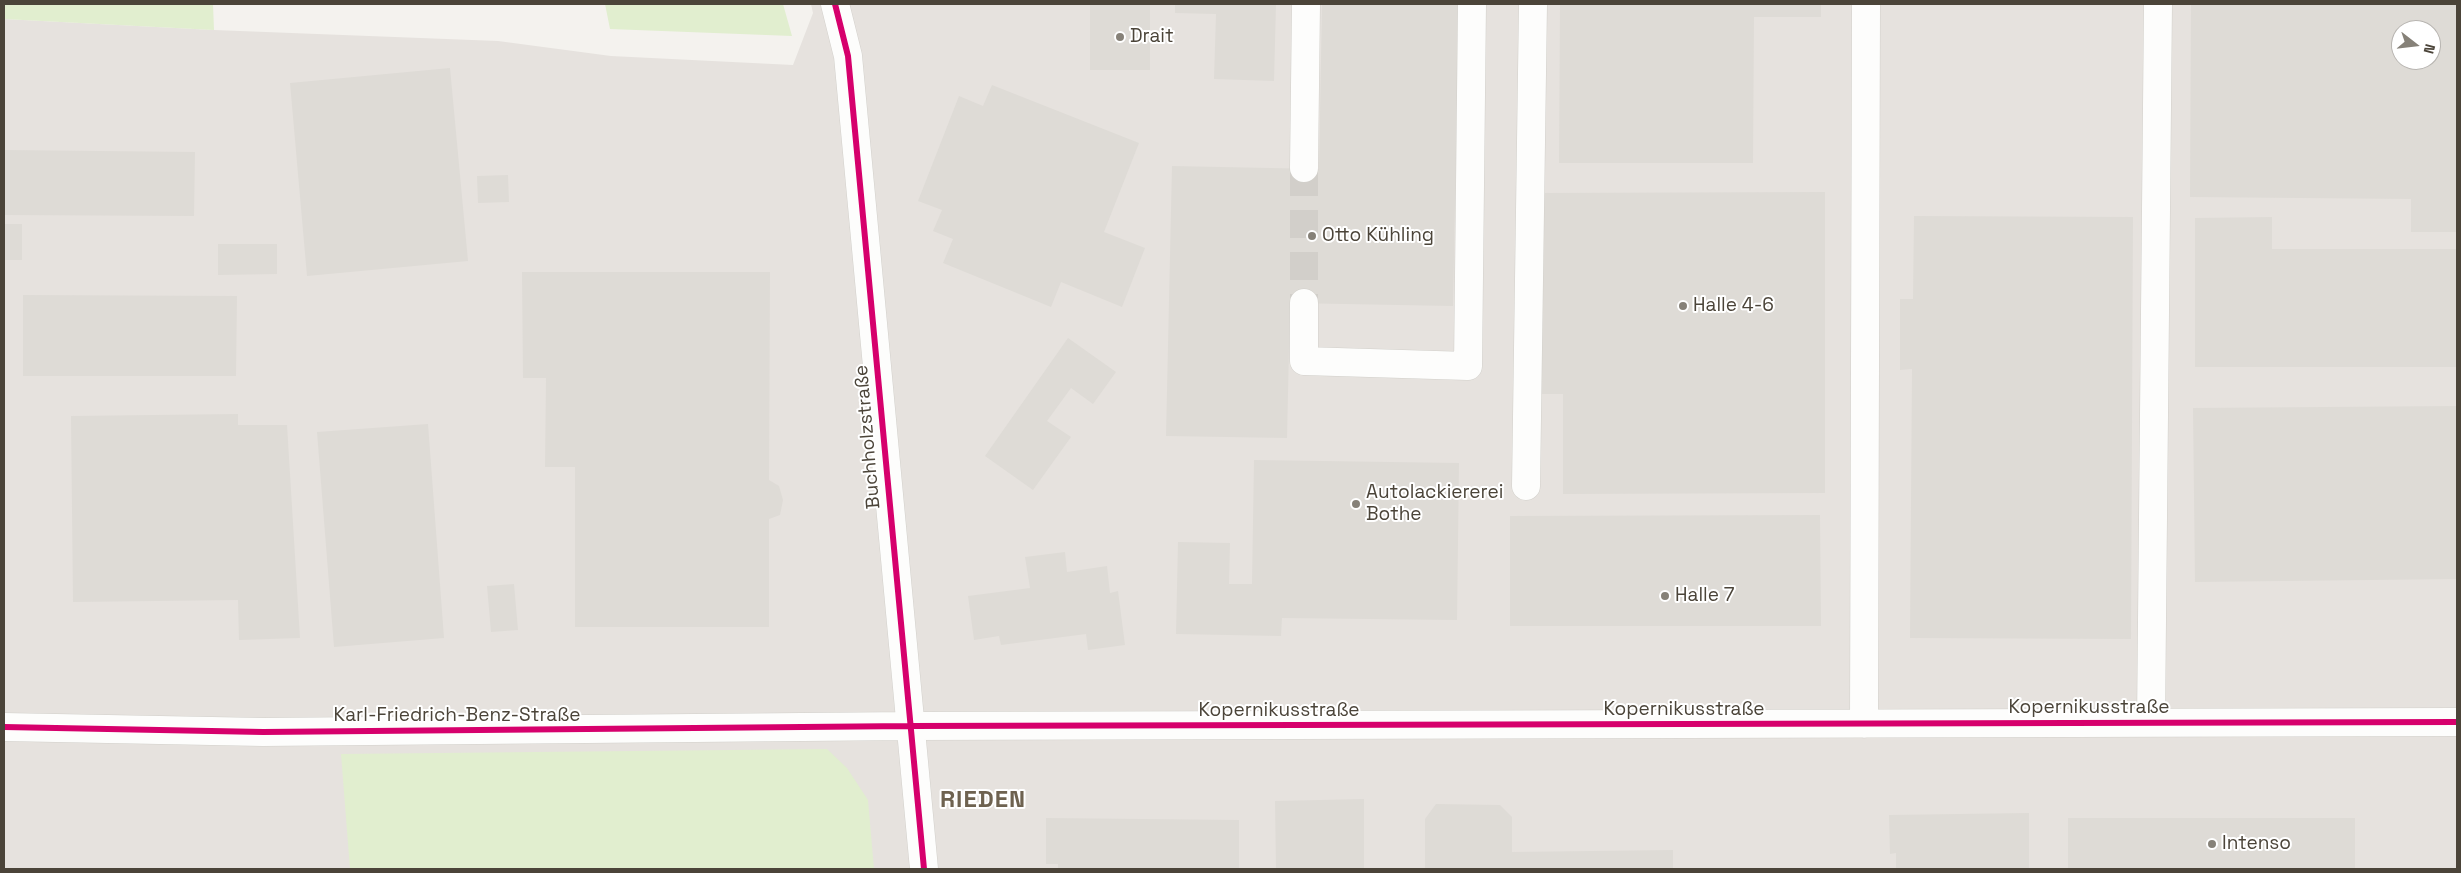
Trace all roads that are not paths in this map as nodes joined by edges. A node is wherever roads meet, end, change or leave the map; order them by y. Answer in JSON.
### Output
{"nodes":[{"id":1,"x":835,"y":4,"type":"edge"},
{"id":2,"x":1306,"y":4,"type":"edge"},
{"id":3,"x":1472,"y":4,"type":"edge"},
{"id":4,"x":1533,"y":4,"type":"edge"},
{"id":5,"x":1866,"y":4,"type":"edge"},
{"id":6,"x":2158,"y":4,"type":"edge"},
{"id":7,"x":1304,"y":168,"type":"tunnel mouth"},
{"id":8,"x":1304,"y":303,"type":"tunnel mouth"},
{"id":9,"x":1526,"y":486,"type":"dead end"},
{"id":10,"x":2457,"y":722,"type":"edge"},
{"id":11,"x":2151,"y":723,"type":"junction"},
{"id":12,"x":1864,"y":724,"type":"junction"},
{"id":13,"x":910,"y":726,"type":"junction"},
{"id":14,"x":4,"y":727,"type":"edge"},
{"id":15,"x":924,"y":869,"type":"edge"}],
"edges":[{"from":1,"to":13,"type":"street","name":"Buchholzstraße"},
{"from":2,"to":7,"type":"street"},
{"from":3,"to":8,"type":"street"},
{"from":4,"to":9,"type":"street"},
{"from":5,"to":12,"type":"street"},
{"from":6,"to":11,"type":"street"},
{"from":10,"to":11,"type":"street","name":"Kopernikusstraße"},
{"from":11,"to":12,"type":"street","name":"Kopernikusstraße"},
{"from":12,"to":13,"type":"street","name":"Kopernikusstraße"},
{"from":13,"to":14,"type":"street","name":"Karl-Friedrich-Benz-Straße"},
{"from":13,"to":15,"type":"street","name":"Buchholzstraße"}]}
